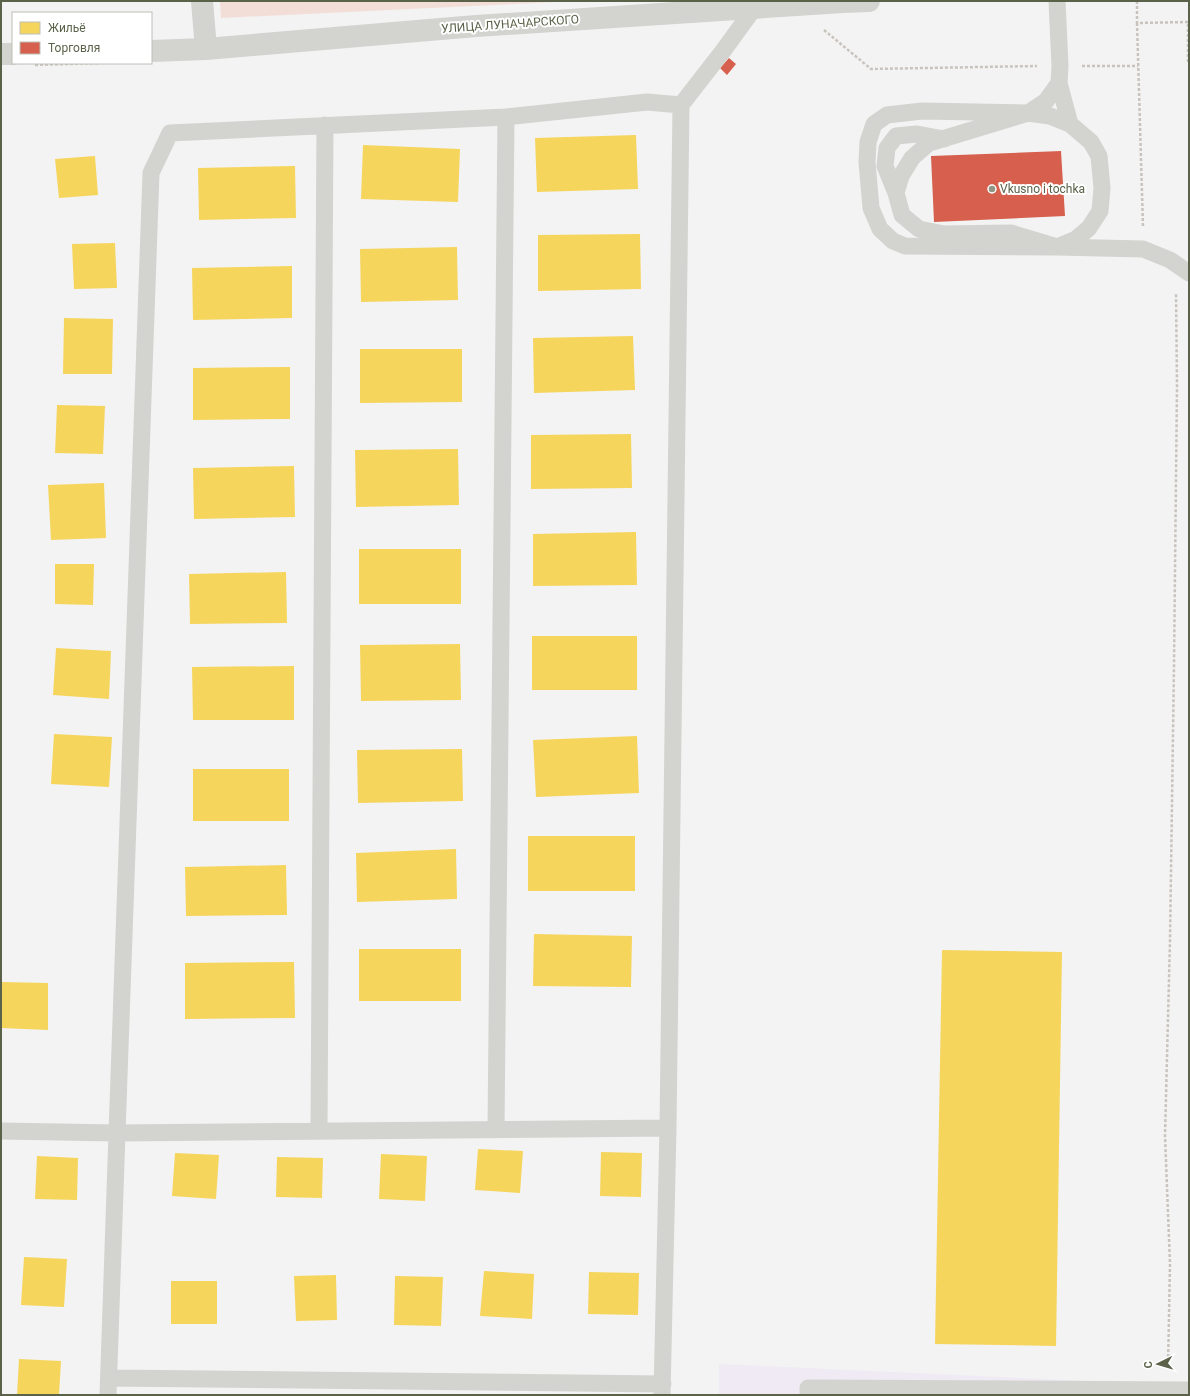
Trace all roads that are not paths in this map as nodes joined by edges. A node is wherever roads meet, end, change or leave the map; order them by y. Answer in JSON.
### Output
{"nodes":[{"id":1,"x":202,"y":1,"type":"edge"},
{"id":2,"x":869,"y":1,"type":"edge"},
{"id":3,"x":1056,"y":1,"type":"edge"},
{"id":4,"x":755,"y":7,"type":"junction"},
{"id":5,"x":206,"y":49,"type":"junction"},
{"id":6,"x":152,"y":51,"type":"edge"},
{"id":7,"x":1,"y":54,"type":"edge"},
{"id":8,"x":12,"y":54,"type":"edge"},
{"id":9,"x":1059,"y":83,"type":"junction"},
{"id":10,"x":681,"y":105,"type":"junction"},
{"id":11,"x":1028,"y":113,"type":"junction"},
{"id":12,"x":506,"y":117,"type":"junction"},
{"id":13,"x":1070,"y":124,"type":"junction"},
{"id":14,"x":325,"y":125,"type":"junction"},
{"id":15,"x":944,"y":139,"type":"junction"},
{"id":16,"x":896,"y":193,"type":"junction"},
{"id":17,"x":1057,"y":247,"type":"junction"},
{"id":18,"x":1189,"y":273,"type":"edge"},
{"id":19,"x":668,"y":1128,"type":"junction"},
{"id":20,"x":496,"y":1129,"type":"junction"},
{"id":21,"x":319,"y":1130,"type":"junction"},
{"id":22,"x":1,"y":1131,"type":"edge"},
{"id":23,"x":117,"y":1133,"type":"junction"},
{"id":24,"x":109,"y":1378,"type":"junction"},
{"id":25,"x":663,"y":1390,"type":"edge"},
{"id":26,"x":1189,"y":1390,"type":"edge"},
{"id":27,"x":108,"y":1395,"type":"edge"},
{"id":28,"x":808,"y":1395,"type":"edge"}],
"edges":[{"from":1,"to":5,"type":"street"},
{"from":2,"to":4,"type":"street","name":"УЛИЦА ЛУНАЧАРСКОГО"},
{"from":3,"to":9,"type":"lane"},
{"from":4,"to":5,"type":"street","name":"УЛИЦА ЛУНАЧАРСКОГО"},
{"from":4,"to":10,"type":"lane"},
{"from":5,"to":6,"type":"street","name":"УЛИЦА ЛУНАЧАРСКОГО"},
{"from":7,"to":8,"type":"street"},
{"from":9,"to":11,"type":"lane"},
{"from":9,"to":13,"type":"lane"},
{"from":10,"to":12,"type":"lane"},
{"from":10,"to":19,"type":"lane"},
{"from":11,"to":13,"type":"lane"},
{"from":11,"to":15,"type":"lane"},
{"from":11,"to":17,"type":"lane"},
{"from":12,"to":14,"type":"lane"},
{"from":12,"to":20,"type":"lane"},
{"from":13,"to":17,"type":"lane"},
{"from":14,"to":21,"type":"lane"},
{"from":14,"to":23,"type":"lane"},
{"from":15,"to":16,"type":"lane"},
{"from":15,"to":16,"type":"lane"},
{"from":16,"to":17,"type":"lane"},
{"from":17,"to":18,"type":"lane"},
{"from":19,"to":20,"type":"lane"},
{"from":19,"to":25,"type":"lane"},
{"from":20,"to":21,"type":"lane"},
{"from":21,"to":23,"type":"lane"},
{"from":22,"to":23,"type":"lane"},
{"from":23,"to":24,"type":"lane"},
{"from":24,"to":25,"type":"lane"},
{"from":24,"to":27,"type":"lane"},
{"from":26,"to":28,"type":"lane"}]}
